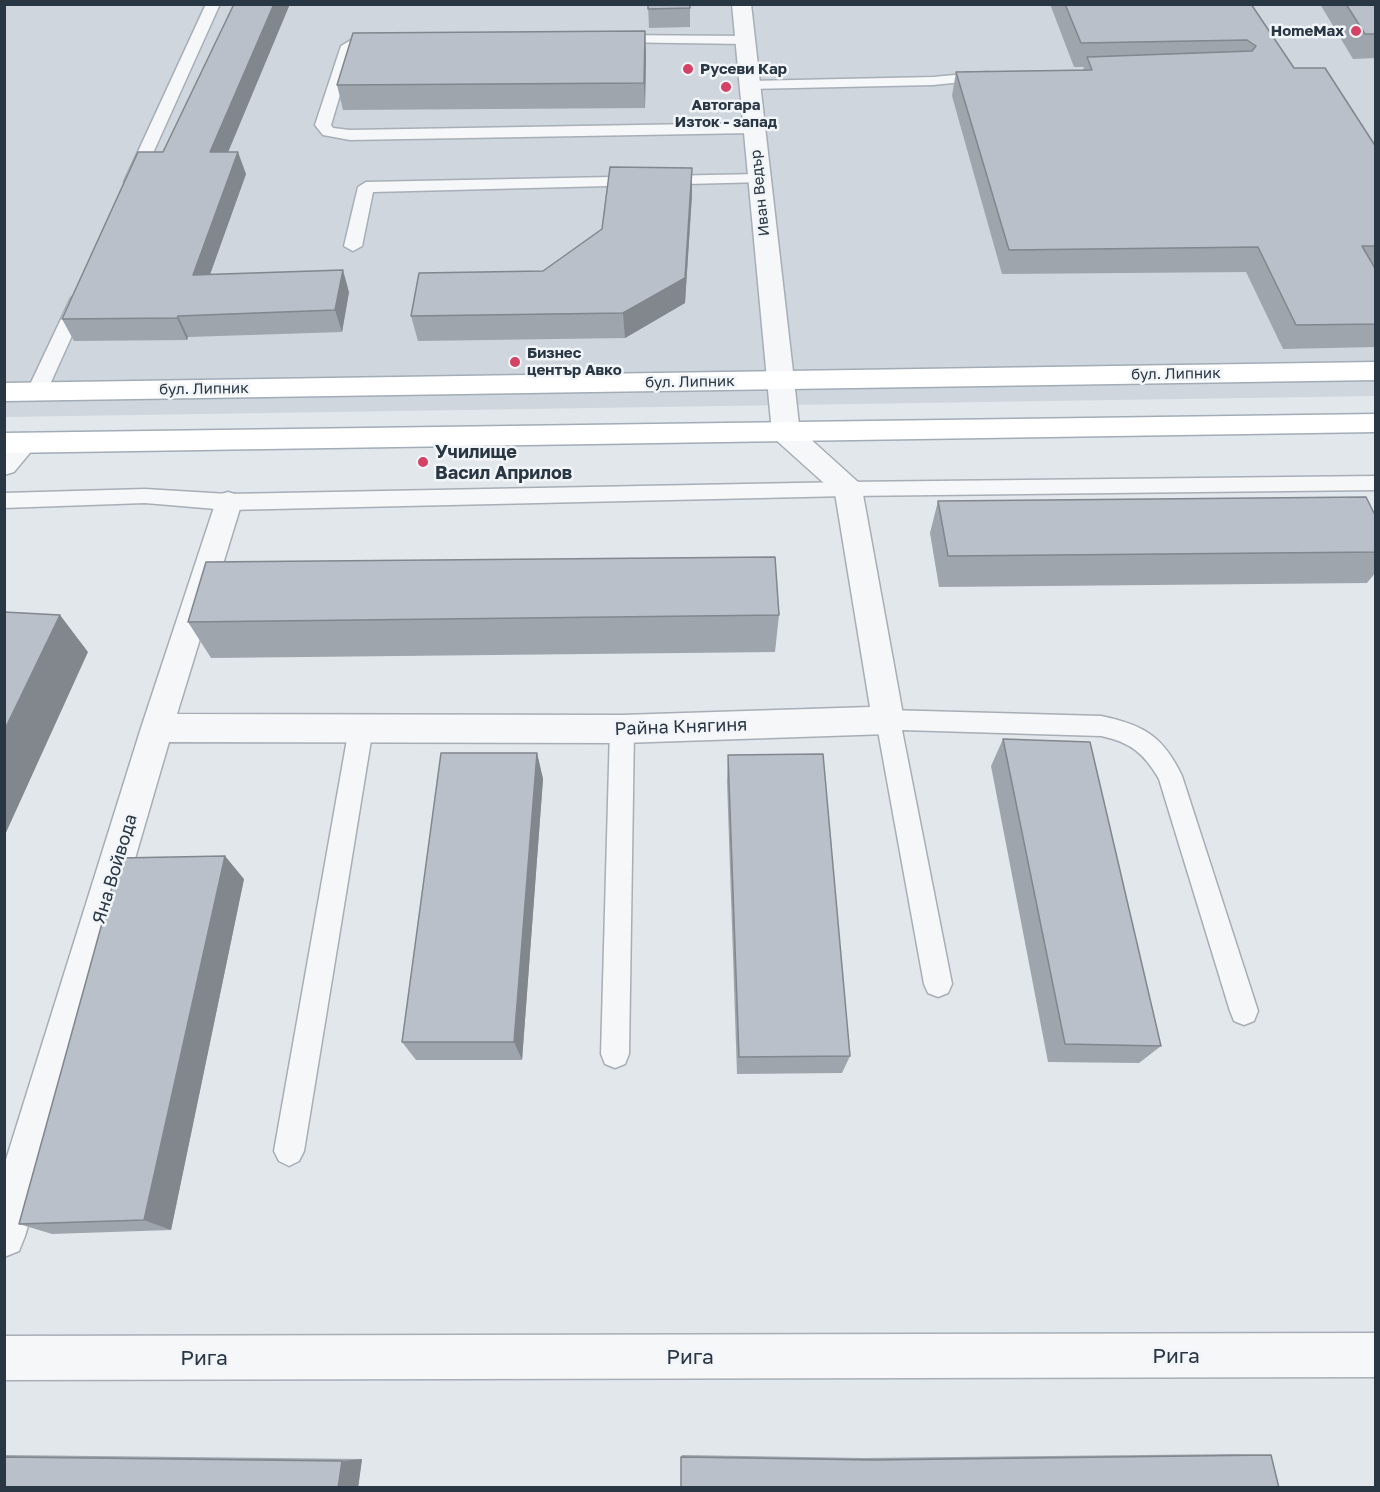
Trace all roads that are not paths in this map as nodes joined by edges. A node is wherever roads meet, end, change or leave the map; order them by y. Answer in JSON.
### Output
{"nodes":[{"id":1,"x":213,"y":4,"type":"edge"},
{"id":2,"x":741,"y":4,"type":"edge"},
{"id":3,"x":393,"y":38,"type":"edge"},
{"id":4,"x":593,"y":39,"type":"edge"},
{"id":5,"x":745,"y":40,"type":"junction"},
{"id":6,"x":1003,"y":75,"type":"edge"},
{"id":7,"x":749,"y":85,"type":"junction"},
{"id":8,"x":754,"y":129,"type":"junction"},
{"id":9,"x":759,"y":179,"type":"junction"},
{"id":10,"x":125,"y":198,"type":"edge"},
{"id":11,"x":352,"y":246,"type":"dead end"},
{"id":12,"x":86,"y":284,"type":"edge"},
{"id":13,"x":1376,"y":371,"type":"edge"},
{"id":14,"x":779,"y":381,"type":"junction"},
{"id":15,"x":4,"y":392,"type":"edge"},
{"id":16,"x":37,"y":392,"type":"junction"},
{"id":17,"x":1376,"y":423,"type":"edge"},
{"id":18,"x":786,"y":433,"type":"junction"},
{"id":19,"x":14,"y":443,"type":"edge"},
{"id":20,"x":4,"y":465,"type":"edge"},
{"id":21,"x":1376,"y":483,"type":"edge"},
{"id":22,"x":848,"y":489,"type":"junction"},
{"id":23,"x":4,"y":501,"type":"edge"},
{"id":24,"x":228,"y":502,"type":"junction"},
{"id":25,"x":888,"y":720,"type":"junction"},
{"id":26,"x":157,"y":728,"type":"junction"},
{"id":27,"x":361,"y":728,"type":"junction"},
{"id":28,"x":622,"y":729,"type":"junction"},
{"id":29,"x":938,"y":984,"type":"dead end"},
{"id":30,"x":1244,"y":1011,"type":"dead end"},
{"id":31,"x":615,"y":1054,"type":"dead end"},
{"id":32,"x":289,"y":1151,"type":"dead end"},
{"id":33,"x":4,"y":1236,"type":"edge"},
{"id":34,"x":1376,"y":1355,"type":"edge"},
{"id":35,"x":4,"y":1358,"type":"edge"}],
"edges":[{"from":1,"to":10,"type":"lane"},
{"from":2,"to":5,"type":"street","name":"Иван Ведър"},
{"from":3,"to":8,"type":"lane"},
{"from":4,"to":5,"type":"lane"},
{"from":5,"to":7,"type":"street","name":"Иван Ведър"},
{"from":6,"to":7,"type":"lane"},
{"from":7,"to":8,"type":"street","name":"Иван Ведър"},
{"from":8,"to":9,"type":"street","name":"Иван Ведър"},
{"from":9,"to":11,"type":"lane"},
{"from":9,"to":14,"type":"street","name":"Иван Ведър"},
{"from":12,"to":16,"type":"lane"},
{"from":13,"to":14,"type":"main road","name":"бул. Липник"},
{"from":14,"to":16,"type":"main road","name":"бул. Липник"},
{"from":14,"to":18,"type":"street","name":"Иван Ведър"},
{"from":15,"to":16,"type":"main road","name":"бул. Липник"},
{"from":17,"to":18,"type":"main road"},
{"from":18,"to":19,"type":"main road"},
{"from":18,"to":22,"type":"street"},
{"from":19,"to":20,"type":"street"},
{"from":21,"to":22,"type":"lane"},
{"from":22,"to":24,"type":"lane"},
{"from":22,"to":25,"type":"street"},
{"from":23,"to":24,"type":"lane"},
{"from":24,"to":26,"type":"street","name":"Яна Войвода"},
{"from":25,"to":28,"type":"street","name":"Райна Княгиня"},
{"from":25,"to":29,"type":"lane"},
{"from":25,"to":30,"type":"lane"},
{"from":26,"to":27,"type":"street","name":"Райна Княгиня"},
{"from":26,"to":33,"type":"street","name":"Яна Войвода"},
{"from":27,"to":28,"type":"street","name":"Райна Княгиня"},
{"from":27,"to":32,"type":"lane"},
{"from":28,"to":31,"type":"lane"},
{"from":34,"to":35,"type":"street","name":"Рига"}]}
